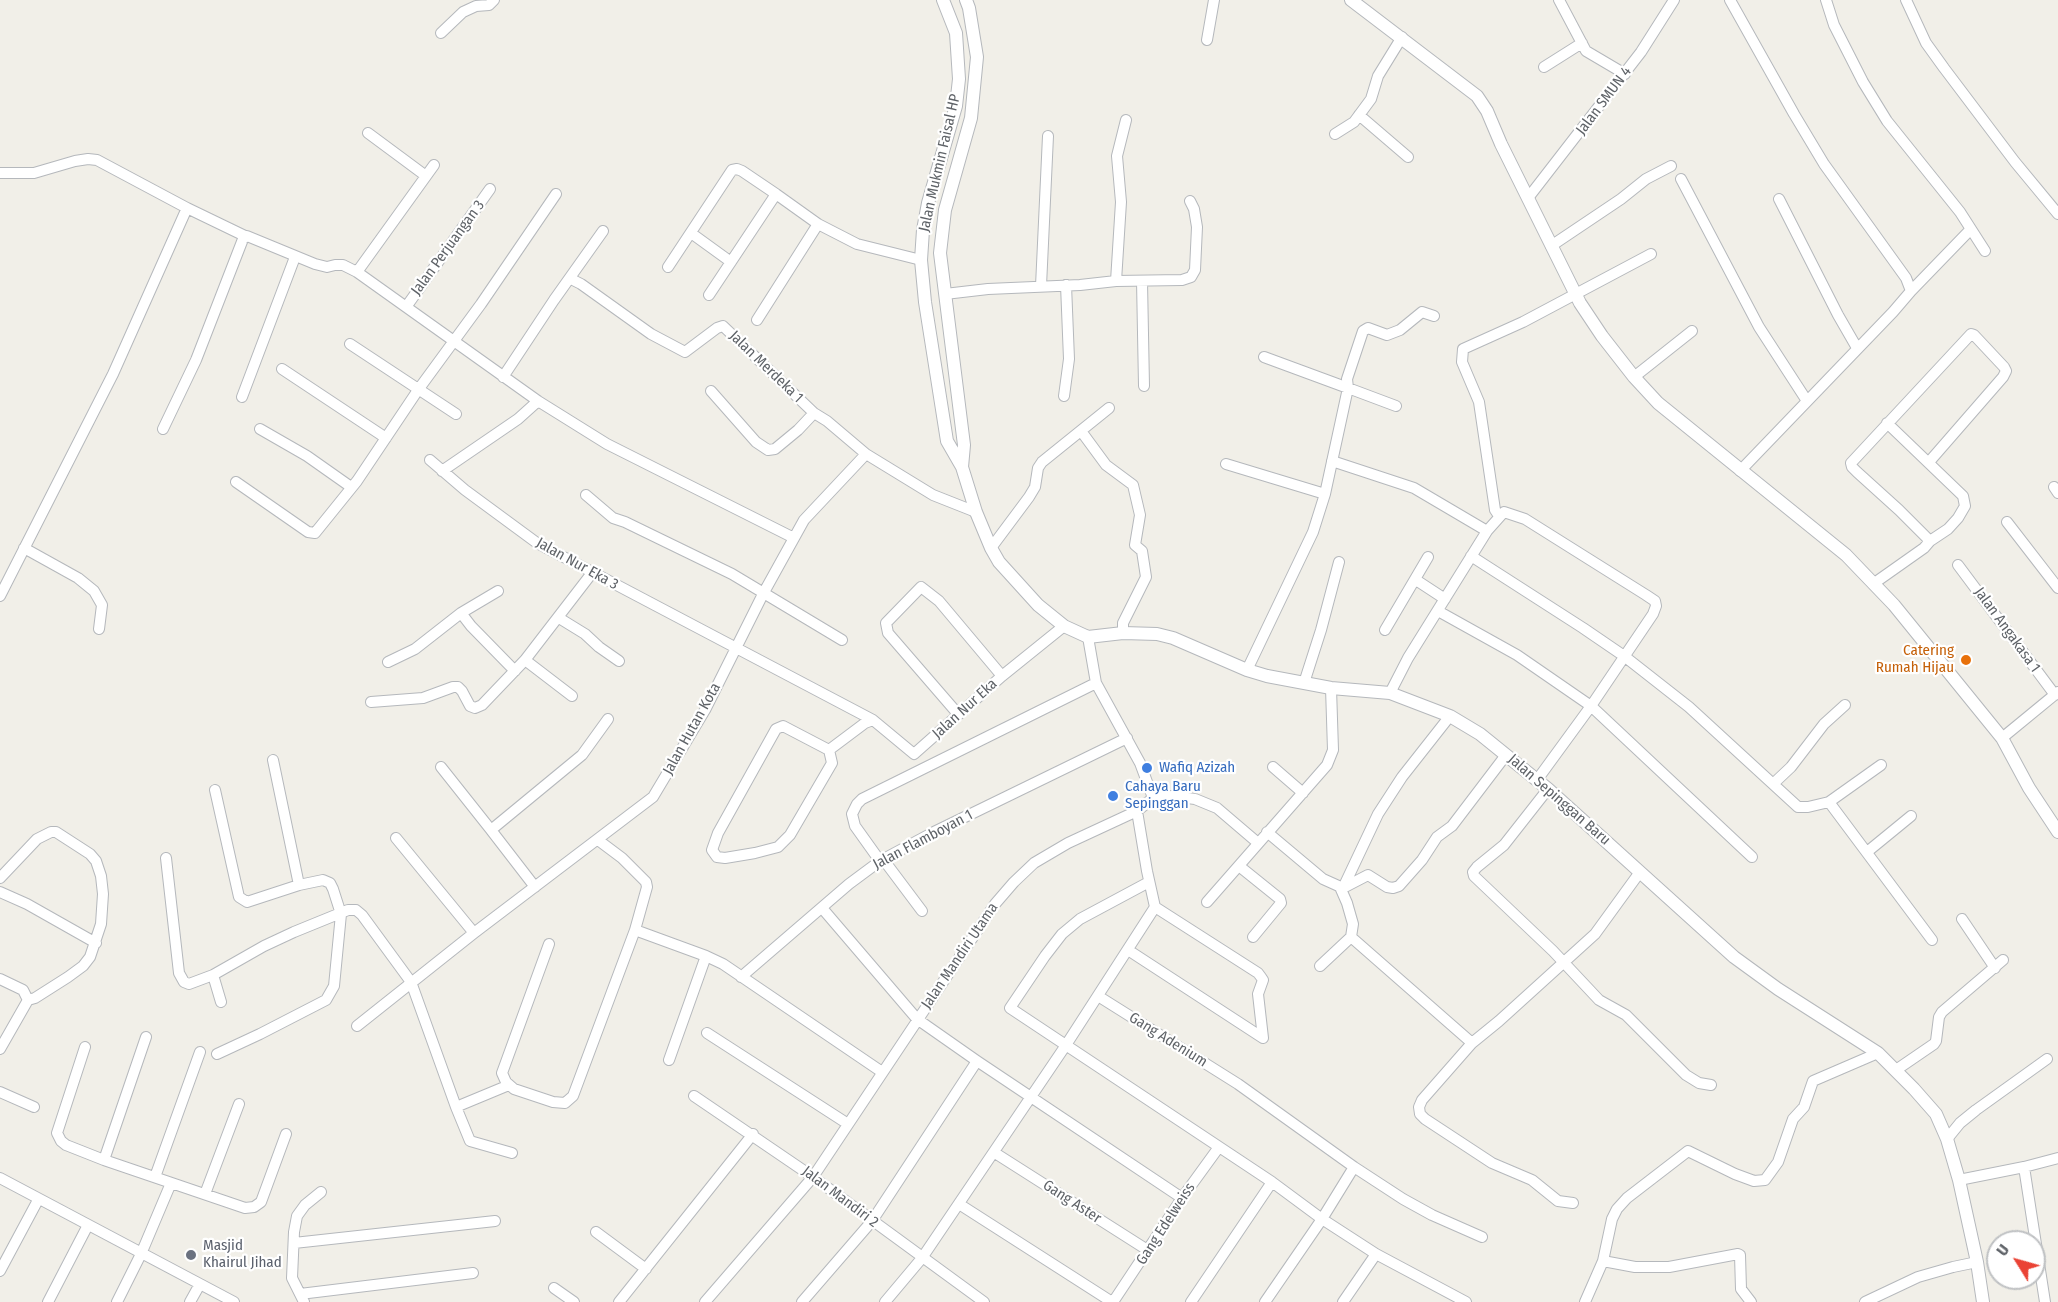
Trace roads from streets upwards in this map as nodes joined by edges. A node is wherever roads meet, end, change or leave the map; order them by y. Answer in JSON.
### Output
{"nodes":[{"id":1,"x":494,"y":0,"type":"edge"},
{"id":2,"x":943,"y":0,"type":"edge"},
{"id":3,"x":966,"y":0,"type":"edge"},
{"id":4,"x":1214,"y":0,"type":"edge"},
{"id":5,"x":1351,"y":0,"type":"edge"},
{"id":6,"x":1560,"y":0,"type":"edge"},
{"id":7,"x":1674,"y":0,"type":"edge"},
{"id":8,"x":1730,"y":0,"type":"edge"},
{"id":9,"x":1826,"y":0,"type":"edge"},
{"id":10,"x":1906,"y":0,"type":"edge"},
{"id":11,"x":441,"y":33,"type":"dead end"},
{"id":12,"x":1402,"y":37,"type":"junction"},
{"id":13,"x":1207,"y":40,"type":"dead end"},
{"id":14,"x":1582,"y":43,"type":"junction"},
{"id":15,"x":1544,"y":67,"type":"dead end"},
{"id":16,"x":1625,"y":74,"type":"junction"},
{"id":17,"x":1359,"y":115,"type":"junction"},
{"id":18,"x":1126,"y":120,"type":"dead end"},
{"id":19,"x":368,"y":134,"type":"dead end"},
{"id":20,"x":1335,"y":134,"type":"dead end"},
{"id":21,"x":1048,"y":136,"type":"dead end"},
{"id":22,"x":1408,"y":157,"type":"dead end"},
{"id":23,"x":434,"y":165,"type":"dead end"},
{"id":24,"x":1671,"y":166,"type":"dead end"},
{"id":25,"x":0,"y":174,"type":"edge"},
{"id":26,"x":426,"y":176,"type":"junction"},
{"id":27,"x":1681,"y":179,"type":"dead end"},
{"id":28,"x":490,"y":189,"type":"dead end"},
{"id":29,"x":556,"y":194,"type":"dead end"},
{"id":30,"x":776,"y":194,"type":"junction"},
{"id":31,"x":1528,"y":198,"type":"junction"},
{"id":32,"x":1779,"y":199,"type":"dead end"},
{"id":33,"x":1190,"y":201,"type":"dead end"},
{"id":34,"x":187,"y":208,"type":"junction"},
{"id":35,"x":2058,"y":214,"type":"edge"},
{"id":36,"x":819,"y":224,"type":"junction"},
{"id":37,"x":1971,"y":229,"type":"junction"},
{"id":38,"x":603,"y":231,"type":"dead end"},
{"id":39,"x":691,"y":233,"type":"junction"},
{"id":40,"x":245,"y":236,"type":"junction"},
{"id":41,"x":1551,"y":246,"type":"junction"},
{"id":42,"x":1985,"y":251,"type":"dead end"},
{"id":43,"x":1651,"y":254,"type":"dead end"},
{"id":44,"x":295,"y":257,"type":"junction"},
{"id":45,"x":921,"y":260,"type":"junction"},
{"id":46,"x":731,"y":262,"type":"junction"},
{"id":47,"x":668,"y":267,"type":"dead end"},
{"id":48,"x":357,"y":272,"type":"junction"},
{"id":49,"x":571,"y":279,"type":"junction"},
{"id":50,"x":1116,"y":281,"type":"junction"},
{"id":51,"x":1142,"y":281,"type":"junction"},
{"id":52,"x":1066,"y":285,"type":"junction"},
{"id":53,"x":1041,"y":286,"type":"junction"},
{"id":54,"x":1911,"y":291,"type":"junction"},
{"id":55,"x":945,"y":294,"type":"junction"},
{"id":56,"x":1575,"y":294,"type":"junction"},
{"id":57,"x":709,"y":295,"type":"dead end"},
{"id":58,"x":406,"y":307,"type":"junction"},
{"id":59,"x":1434,"y":316,"type":"dead end"},
{"id":60,"x":758,"y":320,"type":"dead end"},
{"id":61,"x":1692,"y":331,"type":"dead end"},
{"id":62,"x":453,"y":342,"type":"junction"},
{"id":63,"x":350,"y":344,"type":"dead end"},
{"id":64,"x":1857,"y":348,"type":"junction"},
{"id":65,"x":1264,"y":357,"type":"dead end"},
{"id":66,"x":282,"y":369,"type":"dead end"},
{"id":67,"x":503,"y":377,"type":"junction"},
{"id":68,"x":1634,"y":377,"type":"junction"},
{"id":69,"x":1144,"y":386,"type":"dead end"},
{"id":70,"x":1348,"y":388,"type":"junction"},
{"id":71,"x":418,"y":390,"type":"junction"},
{"id":72,"x":711,"y":391,"type":"dead end"},
{"id":73,"x":1064,"y":396,"type":"dead end"},
{"id":74,"x":242,"y":397,"type":"dead end"},
{"id":75,"x":538,"y":401,"type":"junction"},
{"id":76,"x":1807,"y":401,"type":"junction"},
{"id":77,"x":1396,"y":406,"type":"dead end"},
{"id":78,"x":1109,"y":408,"type":"dead end"},
{"id":79,"x":814,"y":413,"type":"junction"},
{"id":80,"x":456,"y":414,"type":"dead end"},
{"id":81,"x":1887,"y":423,"type":"junction"},
{"id":82,"x":163,"y":429,"type":"dead end"},
{"id":83,"x":260,"y":429,"type":"dead end"},
{"id":84,"x":1081,"y":431,"type":"junction"},
{"id":85,"x":386,"y":438,"type":"junction"},
{"id":86,"x":866,"y":454,"type":"junction"},
{"id":87,"x":430,"y":460,"type":"dead end"},
{"id":88,"x":1332,"y":461,"type":"junction"},
{"id":89,"x":1929,"y":462,"type":"junction"},
{"id":90,"x":1226,"y":464,"type":"dead end"},
{"id":91,"x":962,"y":467,"type":"junction"},
{"id":92,"x":442,"y":471,"type":"junction"},
{"id":93,"x":1740,"y":471,"type":"junction"},
{"id":94,"x":236,"y":482,"type":"dead end"},
{"id":95,"x":351,"y":487,"type":"junction"},
{"id":96,"x":1325,"y":494,"type":"junction"},
{"id":97,"x":586,"y":495,"type":"dead end"},
{"id":98,"x":976,"y":512,"type":"junction"},
{"id":99,"x":1499,"y":516,"type":"junction"},
{"id":100,"x":2007,"y":522,"type":"dead end"},
{"id":101,"x":1487,"y":531,"type":"junction"},
{"id":102,"x":794,"y":538,"type":"junction"},
{"id":103,"x":1930,"y":541,"type":"junction"},
{"id":104,"x":24,"y":548,"type":"junction"},
{"id":105,"x":991,"y":548,"type":"junction"},
{"id":106,"x":1471,"y":556,"type":"junction"},
{"id":107,"x":1428,"y":557,"type":"dead end"},
{"id":108,"x":1339,"y":562,"type":"dead end"},
{"id":109,"x":1959,"y":565,"type":"dead end"},
{"id":110,"x":592,"y":573,"type":"junction"},
{"id":111,"x":1416,"y":580,"type":"junction"},
{"id":112,"x":1873,"y":585,"type":"junction"},
{"id":113,"x":2058,"y":588,"type":"edge"},
{"id":114,"x":498,"y":591,"type":"dead end"},
{"id":115,"x":763,"y":594,"type":"junction"},
{"id":116,"x":0,"y":596,"type":"edge"},
{"id":117,"x":1445,"y":599,"type":"junction"},
{"id":118,"x":1438,"y":611,"type":"junction"},
{"id":119,"x":461,"y":613,"type":"junction"},
{"id":120,"x":559,"y":618,"type":"junction"},
{"id":121,"x":1064,"y":626,"type":"junction"},
{"id":122,"x":99,"y":628,"type":"dead end"},
{"id":123,"x":1385,"y":630,"type":"dead end"},
{"id":124,"x":1123,"y":633,"type":"junction"},
{"id":125,"x":1088,"y":637,"type":"junction"},
{"id":126,"x":842,"y":640,"type":"dead end"},
{"id":127,"x":736,"y":649,"type":"junction"},
{"id":128,"x":1624,"y":656,"type":"junction"},
{"id":129,"x":525,"y":660,"type":"junction"},
{"id":130,"x":619,"y":661,"type":"dead end"},
{"id":131,"x":388,"y":662,"type":"dead end"},
{"id":132,"x":1247,"y":670,"type":"junction"},
{"id":133,"x":514,"y":671,"type":"junction"},
{"id":134,"x":1002,"y":676,"type":"junction"},
{"id":135,"x":1096,"y":683,"type":"junction"},
{"id":136,"x":1304,"y":683,"type":"junction"},
{"id":137,"x":1331,"y":688,"type":"junction"},
{"id":138,"x":1390,"y":693,"type":"junction"},
{"id":139,"x":2056,"y":694,"type":"edge"},
{"id":140,"x":572,"y":696,"type":"dead end"},
{"id":141,"x":371,"y":702,"type":"dead end"},
{"id":142,"x":1845,"y":705,"type":"dead end"},
{"id":143,"x":1591,"y":706,"type":"junction"},
{"id":144,"x":958,"y":714,"type":"junction"},
{"id":145,"x":1450,"y":716,"type":"junction"},
{"id":146,"x":608,"y":719,"type":"dead end"},
{"id":147,"x":869,"y":722,"type":"junction"},
{"id":148,"x":1127,"y":738,"type":"junction"},
{"id":149,"x":2002,"y":738,"type":"junction"},
{"id":150,"x":830,"y":750,"type":"junction"},
{"id":151,"x":914,"y":754,"type":"junction"},
{"id":152,"x":1506,"y":755,"type":"junction"},
{"id":153,"x":273,"y":760,"type":"dead end"},
{"id":154,"x":1881,"y":765,"type":"dead end"},
{"id":155,"x":441,"y":767,"type":"dead end"},
{"id":156,"x":1273,"y":767,"type":"dead end"},
{"id":157,"x":913,"y":772,"type":"junction"},
{"id":158,"x":1537,"y":780,"type":"junction"},
{"id":159,"x":1773,"y":784,"type":"junction"},
{"id":160,"x":1548,"y":789,"type":"junction"},
{"id":161,"x":215,"y":790,"type":"dead end"},
{"id":162,"x":1303,"y":793,"type":"junction"},
{"id":163,"x":1153,"y":798,"type":"junction"},
{"id":164,"x":1829,"y":802,"type":"junction"},
{"id":165,"x":1137,"y":811,"type":"junction"},
{"id":166,"x":1911,"y":816,"type":"dead end"},
{"id":167,"x":491,"y":830,"type":"junction"},
{"id":168,"x":1267,"y":832,"type":"junction"},
{"id":169,"x":2058,"y":832,"type":"edge"},
{"id":170,"x":396,"y":838,"type":"dead end"},
{"id":171,"x":598,"y":840,"type":"junction"},
{"id":172,"x":1258,"y":843,"type":"junction"},
{"id":173,"x":1867,"y":852,"type":"junction"},
{"id":174,"x":1752,"y":857,"type":"dead end"},
{"id":175,"x":166,"y":858,"type":"dead end"},
{"id":176,"x":882,"y":860,"type":"junction"},
{"id":177,"x":1239,"y":866,"type":"junction"},
{"id":178,"x":1640,"y":872,"type":"junction"},
{"id":179,"x":0,"y":878,"type":"edge"},
{"id":180,"x":1149,"y":882,"type":"junction"},
{"id":181,"x":299,"y":885,"type":"junction"},
{"id":182,"x":536,"y":887,"type":"junction"},
{"id":183,"x":1342,"y":887,"type":"junction"},
{"id":184,"x":0,"y":892,"type":"edge"},
{"id":185,"x":1208,"y":902,"type":"dead end"},
{"id":186,"x":822,"y":908,"type":"junction"},
{"id":187,"x":1155,"y":908,"type":"junction"},
{"id":188,"x":922,"y":911,"type":"dead end"},
{"id":189,"x":341,"y":914,"type":"junction"},
{"id":190,"x":1962,"y":919,"type":"dead end"},
{"id":191,"x":635,"y":930,"type":"junction"},
{"id":192,"x":474,"y":933,"type":"junction"},
{"id":193,"x":1253,"y":937,"type":"dead end"},
{"id":194,"x":1351,"y":938,"type":"junction"},
{"id":195,"x":1932,"y":940,"type":"dead end"},
{"id":196,"x":96,"y":943,"type":"junction"},
{"id":197,"x":549,"y":944,"type":"dead end"},
{"id":198,"x":1128,"y":950,"type":"junction"},
{"id":199,"x":706,"y":956,"type":"junction"},
{"id":200,"x":1564,"y":962,"type":"junction"},
{"id":201,"x":1320,"y":966,"type":"dead end"},
{"id":202,"x":213,"y":975,"type":"junction"},
{"id":203,"x":741,"y":977,"type":"junction"},
{"id":204,"x":0,"y":979,"type":"edge"},
{"id":205,"x":411,"y":982,"type":"junction"},
{"id":206,"x":1098,"y":996,"type":"junction"},
{"id":207,"x":28,"y":1000,"type":"junction"},
{"id":208,"x":221,"y":1002,"type":"dead end"},
{"id":209,"x":917,"y":1019,"type":"junction"},
{"id":210,"x":357,"y":1026,"type":"dead end"},
{"id":211,"x":707,"y":1033,"type":"dead end"},
{"id":212,"x":146,"y":1037,"type":"dead end"},
{"id":213,"x":1472,"y":1043,"type":"junction"},
{"id":214,"x":1066,"y":1045,"type":"junction"},
{"id":215,"x":85,"y":1047,"type":"dead end"},
{"id":216,"x":0,"y":1049,"type":"edge"},
{"id":217,"x":200,"y":1052,"type":"dead end"},
{"id":218,"x":1878,"y":1053,"type":"junction"},
{"id":219,"x":217,"y":1054,"type":"dead end"},
{"id":220,"x":2047,"y":1059,"type":"dead end"},
{"id":221,"x":669,"y":1060,"type":"dead end"},
{"id":222,"x":977,"y":1061,"type":"junction"},
{"id":223,"x":1896,"y":1070,"type":"junction"},
{"id":224,"x":882,"y":1072,"type":"junction"},
{"id":225,"x":509,"y":1084,"type":"junction"},
{"id":226,"x":1711,"y":1085,"type":"dead end"},
{"id":227,"x":0,"y":1092,"type":"edge"},
{"id":228,"x":694,"y":1096,"type":"dead end"},
{"id":229,"x":1032,"y":1097,"type":"junction"},
{"id":230,"x":238,"y":1104,"type":"dead end"},
{"id":231,"x":34,"y":1107,"type":"dead end"},
{"id":232,"x":456,"y":1107,"type":"junction"},
{"id":233,"x":848,"y":1124,"type":"junction"},
{"id":234,"x":286,"y":1134,"type":"dead end"},
{"id":235,"x":753,"y":1134,"type":"junction"},
{"id":236,"x":1947,"y":1139,"type":"junction"},
{"id":237,"x":1219,"y":1147,"type":"junction"},
{"id":238,"x":994,"y":1152,"type":"junction"},
{"id":239,"x":512,"y":1153,"type":"dead end"},
{"id":240,"x":2058,"y":1158,"type":"edge"},
{"id":241,"x":104,"y":1160,"type":"junction"},
{"id":242,"x":1354,"y":1167,"type":"junction"},
{"id":243,"x":2024,"y":1167,"type":"junction"},
{"id":244,"x":155,"y":1177,"type":"junction"},
{"id":245,"x":813,"y":1177,"type":"junction"},
{"id":246,"x":0,"y":1178,"type":"edge"},
{"id":247,"x":1959,"y":1180,"type":"junction"},
{"id":248,"x":1272,"y":1182,"type":"junction"},
{"id":249,"x":171,"y":1183,"type":"junction"},
{"id":250,"x":321,"y":1192,"type":"dead end"},
{"id":251,"x":205,"y":1194,"type":"junction"},
{"id":252,"x":1182,"y":1198,"type":"junction"},
{"id":253,"x":38,"y":1200,"type":"junction"},
{"id":254,"x":1573,"y":1203,"type":"dead end"},
{"id":255,"x":959,"y":1204,"type":"junction"},
{"id":256,"x":1322,"y":1219,"type":"junction"},
{"id":257,"x":495,"y":1221,"type":"dead end"},
{"id":258,"x":872,"y":1221,"type":"junction"},
{"id":259,"x":88,"y":1225,"type":"junction"},
{"id":260,"x":596,"y":1232,"type":"dead end"},
{"id":261,"x":1482,"y":1237,"type":"dead end"},
{"id":262,"x":294,"y":1243,"type":"junction"},
{"id":263,"x":1149,"y":1251,"type":"junction"},
{"id":264,"x":141,"y":1254,"type":"junction"},
{"id":265,"x":1376,"y":1254,"type":"junction"},
{"id":266,"x":922,"y":1258,"type":"junction"},
{"id":267,"x":1603,"y":1261,"type":"junction"},
{"id":268,"x":1977,"y":1262,"type":"junction"},
{"id":269,"x":646,"y":1269,"type":"junction"},
{"id":270,"x":0,"y":1271,"type":"edge"},
{"id":271,"x":472,"y":1273,"type":"dead end"},
{"id":272,"x":200,"y":1284,"type":"junction"},
{"id":273,"x":554,"y":1288,"type":"dead end"},
{"id":274,"x":302,"y":1298,"type":"edge"},
{"id":275,"x":970,"y":1298,"type":"edge"},
{"id":276,"x":48,"y":1302,"type":"edge"},
{"id":277,"x":117,"y":1302,"type":"edge"},
{"id":278,"x":190,"y":1302,"type":"edge"},
{"id":279,"x":234,"y":1302,"type":"edge"},
{"id":280,"x":574,"y":1302,"type":"edge"},
{"id":281,"x":619,"y":1302,"type":"edge"},
{"id":282,"x":705,"y":1302,"type":"edge"},
{"id":283,"x":802,"y":1302,"type":"edge"},
{"id":284,"x":885,"y":1302,"type":"edge"},
{"id":285,"x":984,"y":1302,"type":"edge"},
{"id":286,"x":1112,"y":1302,"type":"edge"},
{"id":287,"x":1191,"y":1302,"type":"edge"},
{"id":288,"x":1266,"y":1302,"type":"edge"},
{"id":289,"x":1343,"y":1302,"type":"edge"},
{"id":290,"x":1466,"y":1302,"type":"edge"},
{"id":291,"x":1585,"y":1302,"type":"edge"},
{"id":292,"x":1751,"y":1302,"type":"edge"},
{"id":293,"x":1865,"y":1302,"type":"edge"},
{"id":294,"x":1983,"y":1302,"type":"edge"},
{"id":295,"x":2045,"y":1302,"type":"edge"}],
"edges":[{"from":1,"to":11,"type":"street"},
{"from":2,"to":45,"type":"street","name":"Jalan Mukmin Faisal HP"},
{"from":3,"to":55,"type":"street","name":"Jalan Mukmin Faisal HP"},
{"from":4,"to":13,"type":"street"},
{"from":5,"to":12,"type":"street"},
{"from":6,"to":14,"type":"street"},
{"from":7,"to":16,"type":"street","name":"Jalan SMUN 4"},
{"from":8,"to":54,"type":"street"},
{"from":9,"to":37,"type":"street"},
{"from":10,"to":35,"type":"street"},
{"from":12,"to":17,"type":"street"},
{"from":12,"to":31,"type":"street"},
{"from":14,"to":15,"type":"street"},
{"from":14,"to":16,"type":"street"},
{"from":16,"to":31,"type":"street","name":"Jalan SMUN 4"},
{"from":17,"to":20,"type":"street"},
{"from":17,"to":22,"type":"street"},
{"from":18,"to":50,"type":"street"},
{"from":19,"to":26,"type":"street"},
{"from":21,"to":53,"type":"street"},
{"from":23,"to":26,"type":"street"},
{"from":24,"to":41,"type":"street"},
{"from":25,"to":34,"type":"street"},
{"from":26,"to":48,"type":"street"},
{"from":27,"to":76,"type":"street"},
{"from":28,"to":58,"type":"street","name":"Jalan Perjuangan 3"},
{"from":29,"to":62,"type":"street"},
{"from":30,"to":36,"type":"street"},
{"from":30,"to":39,"type":"street"},
{"from":30,"to":46,"type":"street"},
{"from":31,"to":41,"type":"street"},
{"from":32,"to":64,"type":"street"},
{"from":33,"to":51,"type":"street"},
{"from":34,"to":40,"type":"street"},
{"from":34,"to":104,"type":"street"},
{"from":36,"to":45,"type":"street"},
{"from":36,"to":60,"type":"street"},
{"from":37,"to":42,"type":"street"},
{"from":37,"to":54,"type":"street"},
{"from":38,"to":49,"type":"street"},
{"from":39,"to":46,"type":"street"},
{"from":39,"to":47,"type":"street"},
{"from":40,"to":44,"type":"street"},
{"from":40,"to":82,"type":"street"},
{"from":41,"to":56,"type":"street"},
{"from":43,"to":56,"type":"street"},
{"from":44,"to":48,"type":"street"},
{"from":44,"to":74,"type":"street"},
{"from":45,"to":91,"type":"street","name":"Jalan Mukmin Faisal HP"},
{"from":46,"to":57,"type":"street"},
{"from":48,"to":58,"type":"street"},
{"from":49,"to":67,"type":"street"},
{"from":49,"to":79,"type":"street","name":"Jalan Merdeka 1"},
{"from":50,"to":51,"type":"street"},
{"from":50,"to":52,"type":"street"},
{"from":51,"to":69,"type":"street"},
{"from":52,"to":53,"type":"street"},
{"from":52,"to":73,"type":"street"},
{"from":53,"to":55,"type":"street"},
{"from":54,"to":64,"type":"street"},
{"from":55,"to":91,"type":"street","name":"Jalan Mukmin Faisal HP"},
{"from":56,"to":68,"type":"street"},
{"from":56,"to":99,"type":"street"},
{"from":58,"to":62,"type":"street"},
{"from":59,"to":70,"type":"street"},
{"from":61,"to":68,"type":"street"},
{"from":62,"to":67,"type":"street"},
{"from":62,"to":71,"type":"street"},
{"from":63,"to":71,"type":"street"},
{"from":64,"to":76,"type":"street"},
{"from":65,"to":70,"type":"street"},
{"from":66,"to":85,"type":"street"},
{"from":67,"to":75,"type":"street"},
{"from":68,"to":93,"type":"street"},
{"from":70,"to":77,"type":"street"},
{"from":70,"to":88,"type":"street"},
{"from":71,"to":80,"type":"street"},
{"from":71,"to":85,"type":"street"},
{"from":72,"to":79,"type":"street"},
{"from":75,"to":92,"type":"street"},
{"from":75,"to":102,"type":"street"},
{"from":76,"to":93,"type":"street"},
{"from":78,"to":84,"type":"street"},
{"from":79,"to":86,"type":"street","name":"Jalan Merdeka 1"},
{"from":81,"to":89,"type":"street"},
{"from":81,"to":89,"type":"street"},
{"from":81,"to":103,"type":"street"},
{"from":83,"to":95,"type":"street"},
{"from":84,"to":105,"type":"street"},
{"from":84,"to":124,"type":"street"},
{"from":85,"to":95,"type":"street"},
{"from":86,"to":98,"type":"street"},
{"from":86,"to":102,"type":"street","name":"Jalan Hutan Kota"},
{"from":87,"to":92,"type":"street","name":"Jalan Nur Eka 3"},
{"from":88,"to":96,"type":"street"},
{"from":88,"to":101,"type":"street"},
{"from":89,"to":103,"type":"street"},
{"from":90,"to":96,"type":"street"},
{"from":91,"to":98,"type":"street","name":"Jalan Mukmin Faisal HP"},
{"from":92,"to":110,"type":"street","name":"Jalan Nur Eka 3"},
{"from":93,"to":112,"type":"street"},
{"from":94,"to":95,"type":"street"},
{"from":96,"to":132,"type":"street"},
{"from":97,"to":115,"type":"street"},
{"from":98,"to":105,"type":"street"},
{"from":99,"to":101,"type":"street"},
{"from":99,"to":128,"type":"street"},
{"from":100,"to":113,"type":"street"},
{"from":101,"to":106,"type":"street"},
{"from":102,"to":115,"type":"street","name":"Jalan Hutan Kota"},
{"from":103,"to":112,"type":"street"},
{"from":104,"to":116,"type":"street"},
{"from":104,"to":122,"type":"street"},
{"from":105,"to":121,"type":"street"},
{"from":106,"to":117,"type":"street"},
{"from":106,"to":128,"type":"street"},
{"from":107,"to":111,"type":"street"},
{"from":108,"to":136,"type":"street"},
{"from":109,"to":139,"type":"street","name":"Jalan Angakasa 1"},
{"from":110,"to":120,"type":"street"},
{"from":110,"to":127,"type":"street","name":"Jalan Nur Eka 3"},
{"from":111,"to":117,"type":"street"},
{"from":111,"to":123,"type":"street"},
{"from":112,"to":149,"type":"street"},
{"from":114,"to":119,"type":"street"},
{"from":115,"to":126,"type":"street"},
{"from":115,"to":127,"type":"street","name":"Jalan Hutan Kota"},
{"from":117,"to":118,"type":"street"},
{"from":118,"to":138,"type":"street"},
{"from":118,"to":143,"type":"street"},
{"from":119,"to":131,"type":"street"},
{"from":119,"to":133,"type":"street"},
{"from":120,"to":129,"type":"street"},
{"from":120,"to":130,"type":"street"},
{"from":121,"to":125,"type":"street"},
{"from":121,"to":134,"type":"street","name":"Jalan Nur Eka"},
{"from":124,"to":125,"type":"street","name":"Jalan Sepinggan Baru"},
{"from":124,"to":132,"type":"street","name":"Jalan Sepinggan Baru"},
{"from":125,"to":135,"type":"street"},
{"from":127,"to":147,"type":"street","name":"Jalan Nur Eka 3"},
{"from":127,"to":171,"type":"street","name":"Jalan Hutan Kota"},
{"from":128,"to":143,"type":"street"},
{"from":128,"to":159,"type":"street"},
{"from":129,"to":133,"type":"street"},
{"from":129,"to":140,"type":"street"},
{"from":132,"to":136,"type":"street","name":"Jalan Sepinggan Baru"},
{"from":133,"to":141,"type":"street"},
{"from":134,"to":144,"type":"street","name":"Jalan Nur Eka"},
{"from":134,"to":144,"type":"street"},
{"from":135,"to":148,"type":"street"},
{"from":135,"to":157,"type":"street"},
{"from":136,"to":137,"type":"street","name":"Jalan Sepinggan Baru"},
{"from":137,"to":138,"type":"street","name":"Jalan Sepinggan Baru"},
{"from":137,"to":162,"type":"street"},
{"from":138,"to":145,"type":"street","name":"Jalan Sepinggan Baru"},
{"from":139,"to":149,"type":"street"},
{"from":142,"to":159,"type":"street"},
{"from":143,"to":158,"type":"street"},
{"from":143,"to":174,"type":"street"},
{"from":144,"to":151,"type":"street","name":"Jalan Nur Eka"},
{"from":145,"to":152,"type":"street","name":"Jalan Sepinggan Baru"},
{"from":145,"to":183,"type":"street"},
{"from":146,"to":167,"type":"street"},
{"from":147,"to":150,"type":"street"},
{"from":147,"to":151,"type":"street"},
{"from":148,"to":163,"type":"street"},
{"from":148,"to":176,"type":"street","name":"Jalan Flamboyan 1"},
{"from":149,"to":169,"type":"street"},
{"from":150,"to":150,"type":"street"},
{"from":151,"to":157,"type":"street"},
{"from":152,"to":158,"type":"street","name":"Jalan Sepinggan Baru"},
{"from":152,"to":183,"type":"street"},
{"from":153,"to":181,"type":"street"},
{"from":154,"to":164,"type":"street"},
{"from":155,"to":167,"type":"street"},
{"from":156,"to":162,"type":"street"},
{"from":157,"to":176,"type":"street"},
{"from":158,"to":160,"type":"street","name":"Jalan Sepinggan Baru"},
{"from":159,"to":164,"type":"street"},
{"from":160,"to":178,"type":"street","name":"Jalan Sepinggan Baru"},
{"from":160,"to":200,"type":"street"},
{"from":161,"to":181,"type":"street"},
{"from":162,"to":168,"type":"street"},
{"from":163,"to":165,"type":"street","name":"Jalan Mandiri Utama"},
{"from":163,"to":172,"type":"street"},
{"from":164,"to":173,"type":"street"},
{"from":165,"to":180,"type":"street"},
{"from":165,"to":209,"type":"street","name":"Jalan Mandiri Utama"},
{"from":166,"to":173,"type":"street"},
{"from":167,"to":182,"type":"street"},
{"from":168,"to":172,"type":"street"},
{"from":168,"to":183,"type":"street"},
{"from":170,"to":192,"type":"street"},
{"from":171,"to":182,"type":"street","name":"Jalan Hutan Kota"},
{"from":171,"to":191,"type":"street"},
{"from":172,"to":177,"type":"street"},
{"from":173,"to":195,"type":"street"},
{"from":175,"to":202,"type":"street"},
{"from":176,"to":186,"type":"street","name":"Jalan Flamboyan 1"},
{"from":176,"to":188,"type":"street"},
{"from":177,"to":185,"type":"street"},
{"from":177,"to":193,"type":"street"},
{"from":178,"to":200,"type":"street"},
{"from":178,"to":218,"type":"street","name":"Jalan Sepinggan Baru"},
{"from":179,"to":196,"type":"street"},
{"from":180,"to":187,"type":"street"},
{"from":180,"to":214,"type":"street"},
{"from":181,"to":189,"type":"street"},
{"from":182,"to":192,"type":"street","name":"Jalan Hutan Kota"},
{"from":183,"to":194,"type":"street"},
{"from":184,"to":196,"type":"street"},
{"from":186,"to":203,"type":"street","name":"Jalan Flamboyan 1"},
{"from":186,"to":209,"type":"street"},
{"from":187,"to":198,"type":"street"},
{"from":187,"to":198,"type":"street"},
{"from":189,"to":202,"type":"street"},
{"from":189,"to":205,"type":"street"},
{"from":189,"to":219,"type":"street"},
{"from":190,"to":223,"type":"street"},
{"from":191,"to":199,"type":"street"},
{"from":191,"to":225,"type":"street"},
{"from":192,"to":205,"type":"street","name":"Jalan Hutan Kota"},
{"from":194,"to":201,"type":"street"},
{"from":194,"to":213,"type":"street"},
{"from":196,"to":207,"type":"street"},
{"from":197,"to":225,"type":"street"},
{"from":198,"to":206,"type":"street"},
{"from":199,"to":203,"type":"street"},
{"from":199,"to":221,"type":"street"},
{"from":200,"to":213,"type":"street"},
{"from":200,"to":226,"type":"street"},
{"from":202,"to":208,"type":"street"},
{"from":203,"to":224,"type":"street"},
{"from":204,"to":207,"type":"street"},
{"from":205,"to":210,"type":"street","name":"Jalan Hutan Kota"},
{"from":205,"to":232,"type":"street"},
{"from":206,"to":214,"type":"street"},
{"from":206,"to":242,"type":"street","name":"Gang Adenium"},
{"from":207,"to":216,"type":"street"},
{"from":209,"to":222,"type":"street"},
{"from":209,"to":224,"type":"street","name":"Jalan Mandiri Utama"},
{"from":211,"to":233,"type":"street"},
{"from":212,"to":241,"type":"street"},
{"from":213,"to":254,"type":"street"},
{"from":214,"to":229,"type":"street"},
{"from":214,"to":237,"type":"street"},
{"from":215,"to":241,"type":"street"},
{"from":217,"to":244,"type":"street"},
{"from":218,"to":223,"type":"street","name":"Jalan Sepinggan Baru"},
{"from":218,"to":267,"type":"street"},
{"from":220,"to":236,"type":"street"},
{"from":222,"to":229,"type":"street"},
{"from":222,"to":258,"type":"street"},
{"from":223,"to":236,"type":"street","name":"Jalan Sepinggan Baru"},
{"from":224,"to":233,"type":"street","name":"Jalan Mandiri Utama"},
{"from":225,"to":232,"type":"street"},
{"from":227,"to":231,"type":"street"},
{"from":228,"to":235,"type":"street","name":"Jalan Mandiri 2"},
{"from":229,"to":238,"type":"street"},
{"from":229,"to":252,"type":"street"},
{"from":230,"to":251,"type":"street"},
{"from":232,"to":239,"type":"street"},
{"from":233,"to":245,"type":"street","name":"Jalan Mandiri Utama"},
{"from":234,"to":251,"type":"street"},
{"from":235,"to":245,"type":"street","name":"Jalan Mandiri 2"},
{"from":235,"to":269,"type":"street"},
{"from":236,"to":247,"type":"street","name":"Jalan Sepinggan Baru"},
{"from":237,"to":248,"type":"street"},
{"from":237,"to":252,"type":"street","name":"Gang Edelweiss"},
{"from":238,"to":255,"type":"street"},
{"from":238,"to":263,"type":"street","name":"Gang Aster"},
{"from":240,"to":243,"type":"street"},
{"from":241,"to":244,"type":"street"},
{"from":242,"to":256,"type":"street"},
{"from":242,"to":261,"type":"street","name":"Gang Adenium"},
{"from":243,"to":247,"type":"street"},
{"from":243,"to":295,"type":"street"},
{"from":244,"to":249,"type":"street"},
{"from":245,"to":258,"type":"street","name":"Jalan Mandiri 2"},
{"from":245,"to":282,"type":"street","name":"Jalan Mandiri Utama"},
{"from":246,"to":253,"type":"street"},
{"from":247,"to":268,"type":"street","name":"Jalan Sepinggan Baru"},
{"from":248,"to":256,"type":"street"},
{"from":248,"to":287,"type":"street"},
{"from":249,"to":251,"type":"street"},
{"from":249,"to":264,"type":"street"},
{"from":250,"to":262,"type":"street"},
{"from":252,"to":263,"type":"street","name":"Gang Edelweiss"},
{"from":253,"to":259,"type":"street"},
{"from":253,"to":270,"type":"street"},
{"from":255,"to":266,"type":"street"},
{"from":255,"to":286,"type":"street"},
{"from":256,"to":265,"type":"street"},
{"from":256,"to":288,"type":"street"},
{"from":257,"to":262,"type":"street"},
{"from":258,"to":266,"type":"street","name":"Jalan Mandiri 2"},
{"from":258,"to":283,"type":"street"},
{"from":259,"to":264,"type":"street"},
{"from":259,"to":276,"type":"street"},
{"from":260,"to":269,"type":"street"},
{"from":262,"to":274,"type":"street"},
{"from":263,"to":286,"type":"street","name":"Gang Edelweiss"},
{"from":264,"to":272,"type":"street"},
{"from":264,"to":277,"type":"street"},
{"from":265,"to":289,"type":"street"},
{"from":265,"to":290,"type":"street"},
{"from":266,"to":275,"type":"street","name":"Jalan Mandiri 2"},
{"from":266,"to":284,"type":"street"},
{"from":267,"to":291,"type":"street"},
{"from":267,"to":292,"type":"street"},
{"from":268,"to":293,"type":"street"},
{"from":268,"to":294,"type":"street","name":"Jalan Sepinggan Baru"},
{"from":269,"to":281,"type":"street"},
{"from":271,"to":274,"type":"street"},
{"from":272,"to":278,"type":"street"},
{"from":272,"to":279,"type":"street"},
{"from":273,"to":280,"type":"street"},
{"from":275,"to":285,"type":"street","name":"Jalan Mandiri 2"}]}
